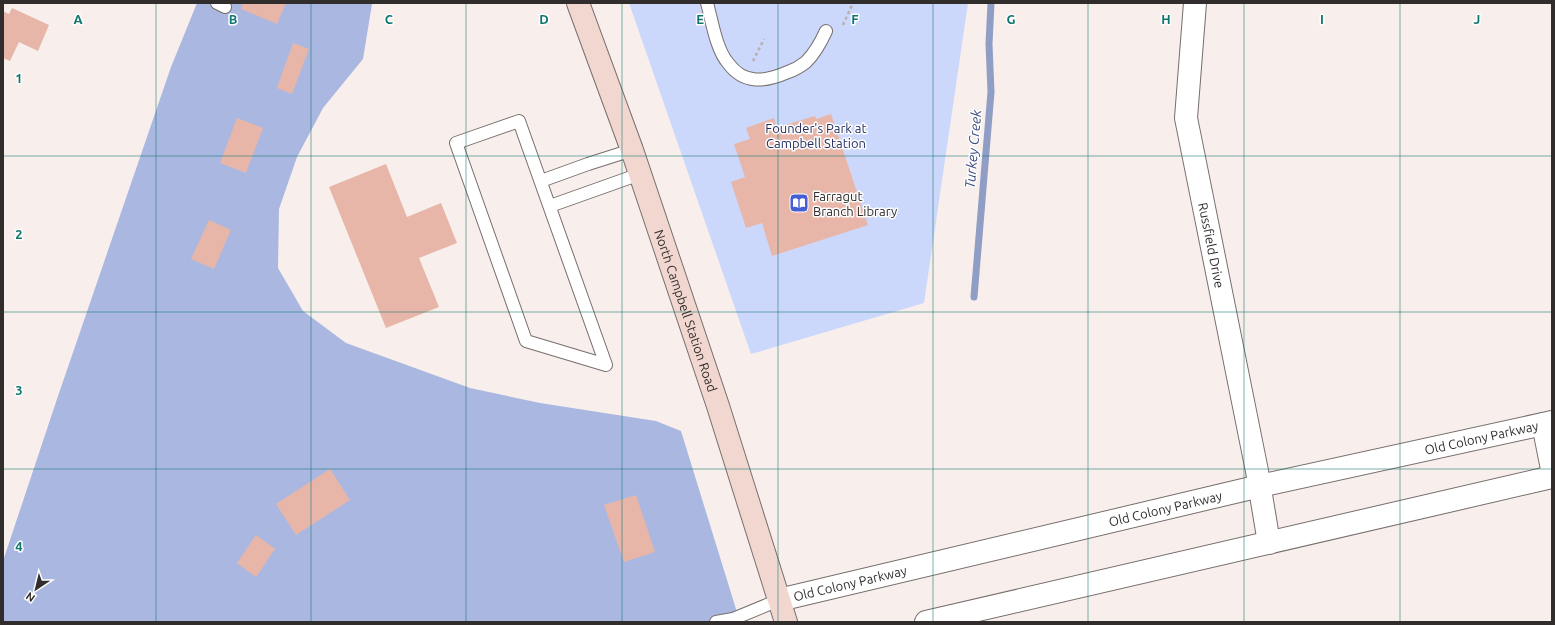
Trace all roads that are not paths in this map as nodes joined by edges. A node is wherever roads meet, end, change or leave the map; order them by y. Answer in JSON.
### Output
{"nodes":[{"id":1,"x":578,"y":3,"type":"edge"},
{"id":2,"x":707,"y":3,"type":"edge"},
{"id":3,"x":1195,"y":3,"type":"edge"},
{"id":4,"x":826,"y":31,"type":"dead end"},
{"id":5,"x":632,"y":150,"type":"junction"},
{"id":6,"x":640,"y":174,"type":"junction"},
{"id":7,"x":541,"y":181,"type":"junction"},
{"id":8,"x":550,"y":206,"type":"junction"},
{"id":9,"x":1547,"y":423,"type":"edge"},
{"id":10,"x":1552,"y":469,"type":"edge"},
{"id":11,"x":1552,"y":477,"type":"edge"},
{"id":12,"x":1260,"y":486,"type":"junction"},
{"id":13,"x":1269,"y":543,"type":"junction"},
{"id":14,"x":779,"y":600,"type":"junction"},
{"id":15,"x":716,"y":622,"type":"edge"},
{"id":16,"x":786,"y":622,"type":"edge"},
{"id":17,"x":926,"y":622,"type":"edge"}],
"edges":[{"from":1,"to":5,"type":"main road","name":"North Campbell Station Road"},
{"from":2,"to":4,"type":"lane"},
{"from":3,"to":12,"type":"street","name":"Russfield Drive"},
{"from":5,"to":6,"type":"main road","name":"North Campbell Station Road"},
{"from":5,"to":7,"type":"lane"},
{"from":6,"to":8,"type":"lane"},
{"from":6,"to":14,"type":"main road","name":"North Campbell Station Road"},
{"from":7,"to":8,"type":"lane"},
{"from":7,"to":8,"type":"lane"},
{"from":9,"to":10,"type":"street"},
{"from":9,"to":12,"type":"street","name":"Old Colony Parkway"},
{"from":11,"to":13,"type":"street"},
{"from":12,"to":13,"type":"street","name":"Russfield Drive"},
{"from":12,"to":14,"type":"street","name":"Old Colony Parkway"},
{"from":13,"to":17,"type":"street"},
{"from":14,"to":15,"type":"lane"},
{"from":14,"to":16,"type":"main road","name":"North Campbell Station Road"}]}
